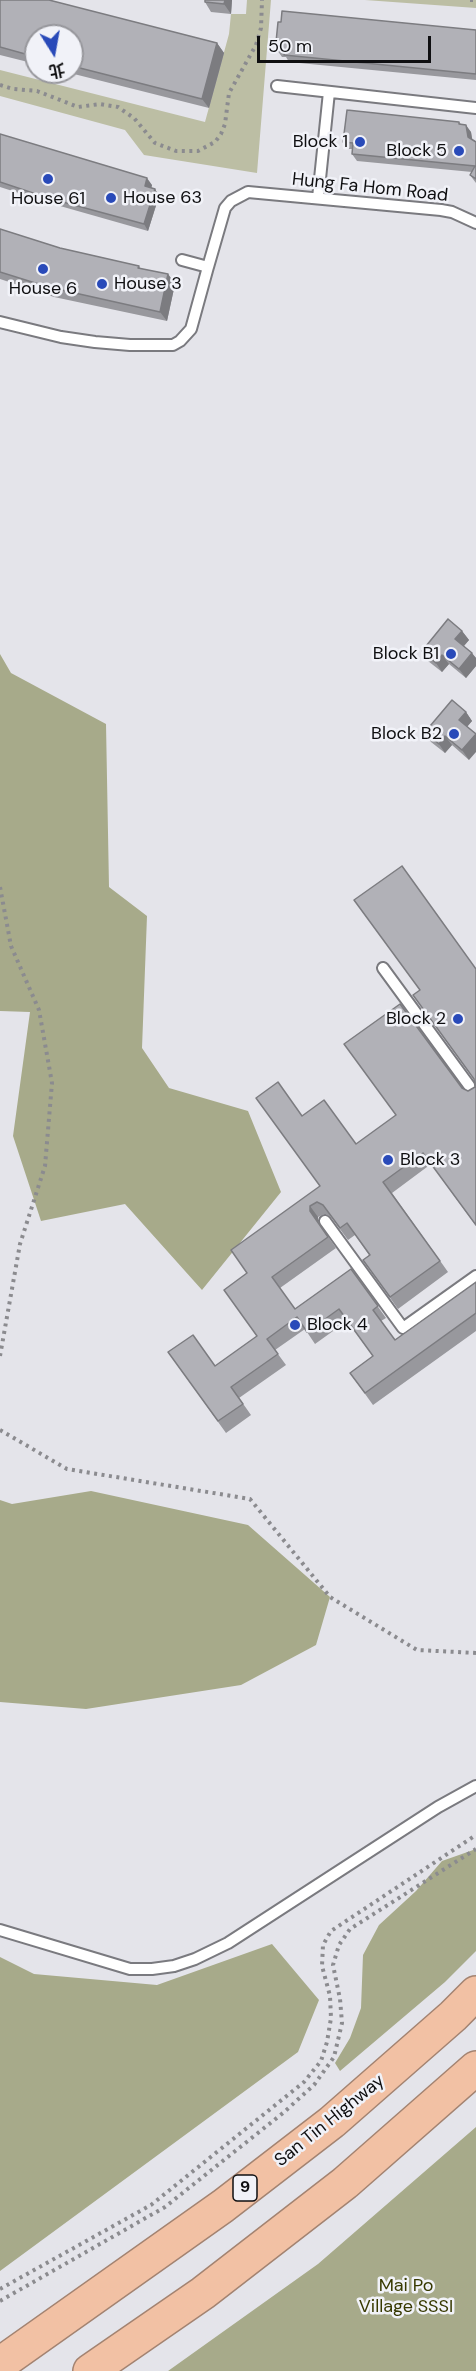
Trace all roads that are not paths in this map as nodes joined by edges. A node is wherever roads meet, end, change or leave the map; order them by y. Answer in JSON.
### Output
{"nodes":[{"id":1,"x":277,"y":87,"type":"dead end"},
{"id":2,"x":329,"y":92,"type":"junction"},
{"id":3,"x":476,"y":108,"type":"edge"},
{"id":4,"x":318,"y":198,"type":"junction"},
{"id":5,"x":476,"y":224,"type":"edge"},
{"id":6,"x":182,"y":260,"type":"dead end"},
{"id":7,"x":208,"y":267,"type":"junction"},
{"id":8,"x":0,"y":322,"type":"edge"},
{"id":9,"x":383,"y":968,"type":"dead end"},
{"id":10,"x":476,"y":1095,"type":"edge"},
{"id":11,"x":325,"y":1221,"type":"edge"},
{"id":12,"x":476,"y":1276,"type":"edge"},
{"id":13,"x":476,"y":1786,"type":"edge"},
{"id":14,"x":0,"y":1930,"type":"edge"},
{"id":15,"x":476,"y":1993,"type":"edge"},
{"id":16,"x":476,"y":2068,"type":"edge"},
{"id":17,"x":0,"y":2364,"type":"edge"},
{"id":18,"x":90,"y":2371,"type":"edge"}],
"edges":[{"from":1,"to":2,"type":"lane"},
{"from":2,"to":3,"type":"lane"},
{"from":2,"to":4,"type":"lane"},
{"from":4,"to":5,"type":"lane","name":"Hung Fa Hom Road"},
{"from":4,"to":7,"type":"lane","name":"Hung Fa Hom Road"},
{"from":6,"to":7,"type":"lane"},
{"from":7,"to":8,"type":"lane"},
{"from":9,"to":10,"type":"lane"},
{"from":11,"to":12,"type":"lane"},
{"from":13,"to":14,"type":"lane"},
{"from":15,"to":17,"type":"highway","name":"San Tin Highway","number":"9"},
{"from":16,"to":18,"type":"highway"}]}
